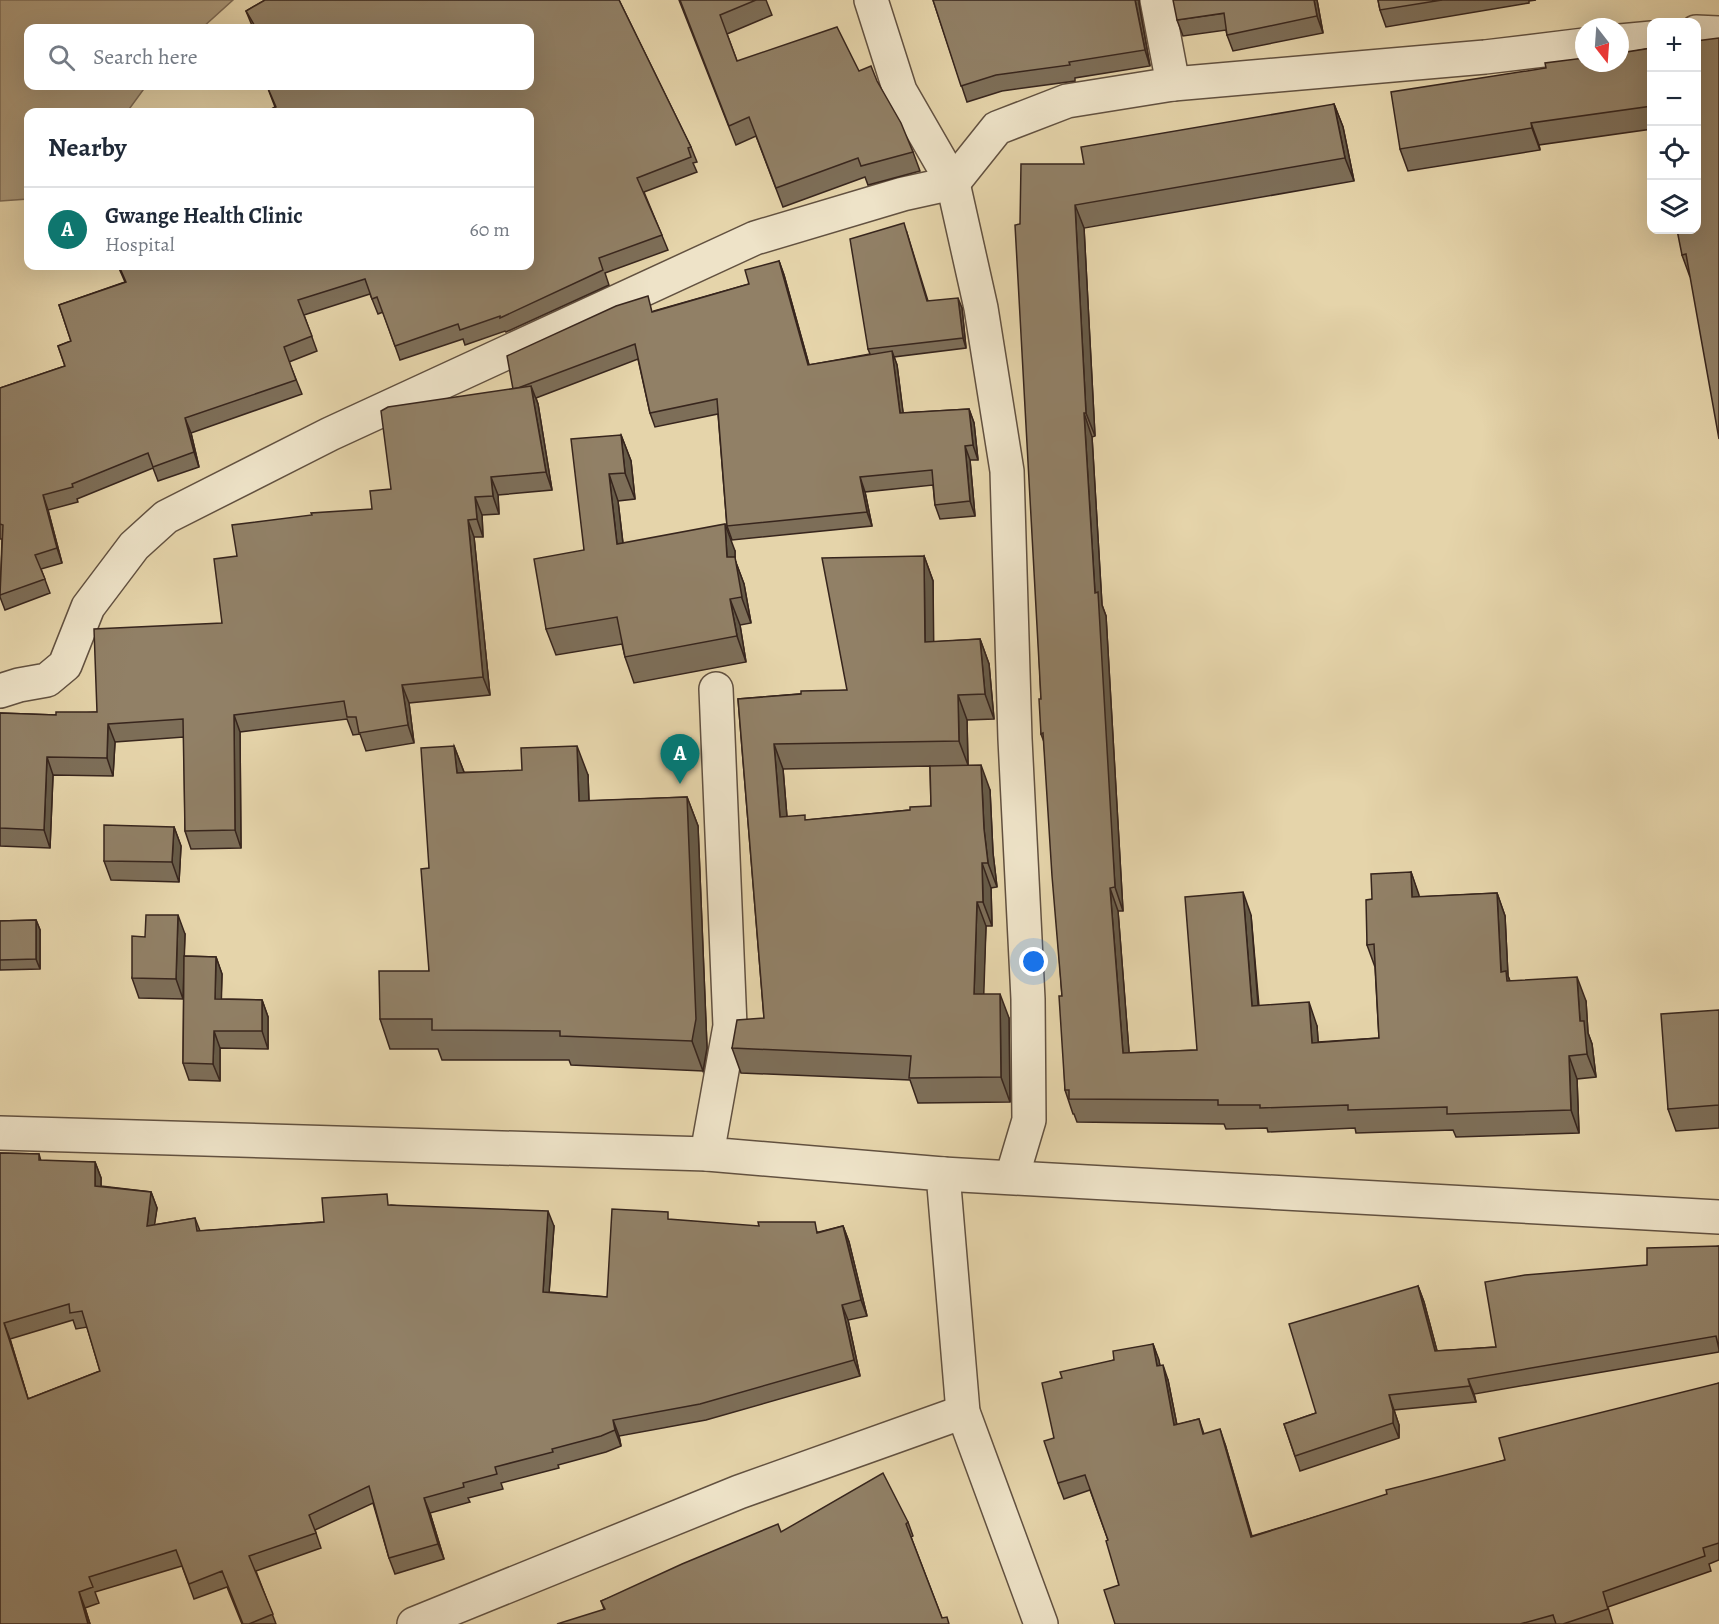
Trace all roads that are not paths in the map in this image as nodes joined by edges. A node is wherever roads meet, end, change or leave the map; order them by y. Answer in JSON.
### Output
{"nodes":[{"id":1,"x":872,"y":0,"type":"edge"},
{"id":2,"x":1157,"y":0,"type":"edge"},
{"id":3,"x":1701,"y":32,"type":"edge"},
{"id":4,"x":1719,"y":33,"type":"edge"},
{"id":5,"x":1647,"y":38,"type":"edge"},
{"id":6,"x":1629,"y":40,"type":"edge"},
{"id":7,"x":1575,"y":46,"type":"edge"},
{"id":8,"x":1173,"y":84,"type":"junction"},
{"id":9,"x":953,"y":183,"type":"junction"},
{"id":10,"x":716,"y":689,"type":"dead end"},
{"id":11,"x":0,"y":692,"type":"edge"},
{"id":12,"x":0,"y":1133,"type":"edge"},
{"id":13,"x":707,"y":1154,"type":"junction"},
{"id":14,"x":943,"y":1174,"type":"junction"},
{"id":15,"x":1012,"y":1177,"type":"junction"},
{"id":16,"x":1719,"y":1217,"type":"edge"},
{"id":17,"x":963,"y":1412,"type":"junction"},
{"id":18,"x":414,"y":1624,"type":"edge"},
{"id":19,"x":1041,"y":1624,"type":"edge"}],
"edges":[{"from":1,"to":9,"type":"street"},
{"from":2,"to":8,"type":"street"},
{"from":3,"to":4,"type":"street"},
{"from":5,"to":6,"type":"street"},
{"from":7,"to":8,"type":"street"},
{"from":8,"to":9,"type":"street"},
{"from":9,"to":11,"type":"street"},
{"from":9,"to":15,"type":"street"},
{"from":10,"to":13,"type":"street"},
{"from":12,"to":13,"type":"street"},
{"from":13,"to":14,"type":"street"},
{"from":14,"to":15,"type":"street"},
{"from":14,"to":17,"type":"street"},
{"from":15,"to":16,"type":"street"},
{"from":17,"to":18,"type":"street"},
{"from":17,"to":19,"type":"street"}]}
